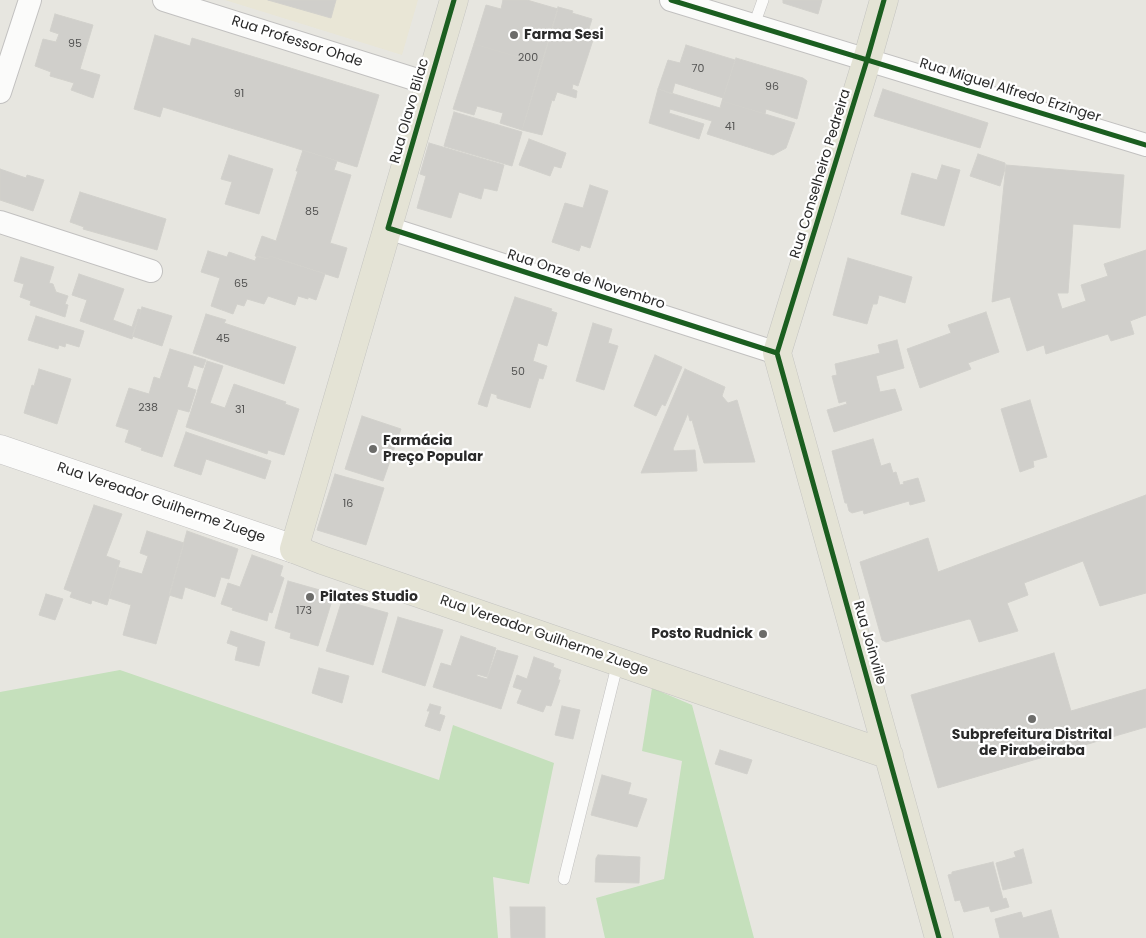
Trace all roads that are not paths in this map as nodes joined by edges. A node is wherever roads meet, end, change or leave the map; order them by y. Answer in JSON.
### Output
{"nodes":[{"id":1,"x":30,"y":0,"type":"edge"},
{"id":2,"x":164,"y":0,"type":"edge"},
{"id":3,"x":454,"y":0,"type":"edge"},
{"id":4,"x":671,"y":0,"type":"edge"},
{"id":5,"x":763,"y":0,"type":"edge"},
{"id":6,"x":884,"y":0,"type":"edge"},
{"id":7,"x":754,"y":25,"type":"junction"},
{"id":8,"x":867,"y":60,"type":"junction"},
{"id":9,"x":430,"y":84,"type":"junction"},
{"id":10,"x":0,"y":92,"type":"edge"},
{"id":11,"x":1146,"y":145,"type":"edge"},
{"id":12,"x":0,"y":222,"type":"edge"},
{"id":13,"x":388,"y":228,"type":"junction"},
{"id":14,"x":150,"y":270,"type":"dead end"},
{"id":15,"x":777,"y":353,"type":"junction"},
{"id":16,"x":0,"y":449,"type":"edge"},
{"id":17,"x":294,"y":549,"type":"junction"},
{"id":18,"x":618,"y":662,"type":"junction"},
{"id":19,"x":888,"y":755,"type":"junction"},
{"id":20,"x":564,"y":880,"type":"dead end"},
{"id":21,"x":940,"y":938,"type":"edge"}],
"edges":[{"from":1,"to":10,"type":"street"},
{"from":2,"to":9,"type":"street","name":"Rua Professor Ohde"},
{"from":3,"to":9,"type":"main road","name":"Rua Olavo Bilac"},
{"from":4,"to":7,"type":"street","name":"Rua Miguel Alfredo Erzinger"},
{"from":5,"to":7,"type":"lane"},
{"from":6,"to":8,"type":"main road","name":"Rua Conselheiro Pedreira"},
{"from":7,"to":8,"type":"street","name":"Rua Miguel Alfredo Erzinger"},
{"from":8,"to":11,"type":"street","name":"Rua Miguel Alfredo Erzinger"},
{"from":8,"to":15,"type":"main road","name":"Rua Conselheiro Pedreira"},
{"from":9,"to":13,"type":"main road","name":"Rua Olavo Bilac"},
{"from":12,"to":14,"type":"street"},
{"from":13,"to":15,"type":"street","name":"Rua Onze de Novembro"},
{"from":13,"to":17,"type":"main road","name":"Rua Olavo Bilac"},
{"from":15,"to":19,"type":"main road","name":"Rua Joinville"},
{"from":16,"to":17,"type":"main road","name":"Rua Vereador Guilherme Zuege"},
{"from":17,"to":18,"type":"main road","name":"Rua Vereador Guilherme Zuege"},
{"from":18,"to":19,"type":"main road","name":"Rua Vereador Guilherme Zuege"},
{"from":18,"to":20,"type":"lane"},
{"from":19,"to":21,"type":"main road","name":"Rua Joinville"}]}
